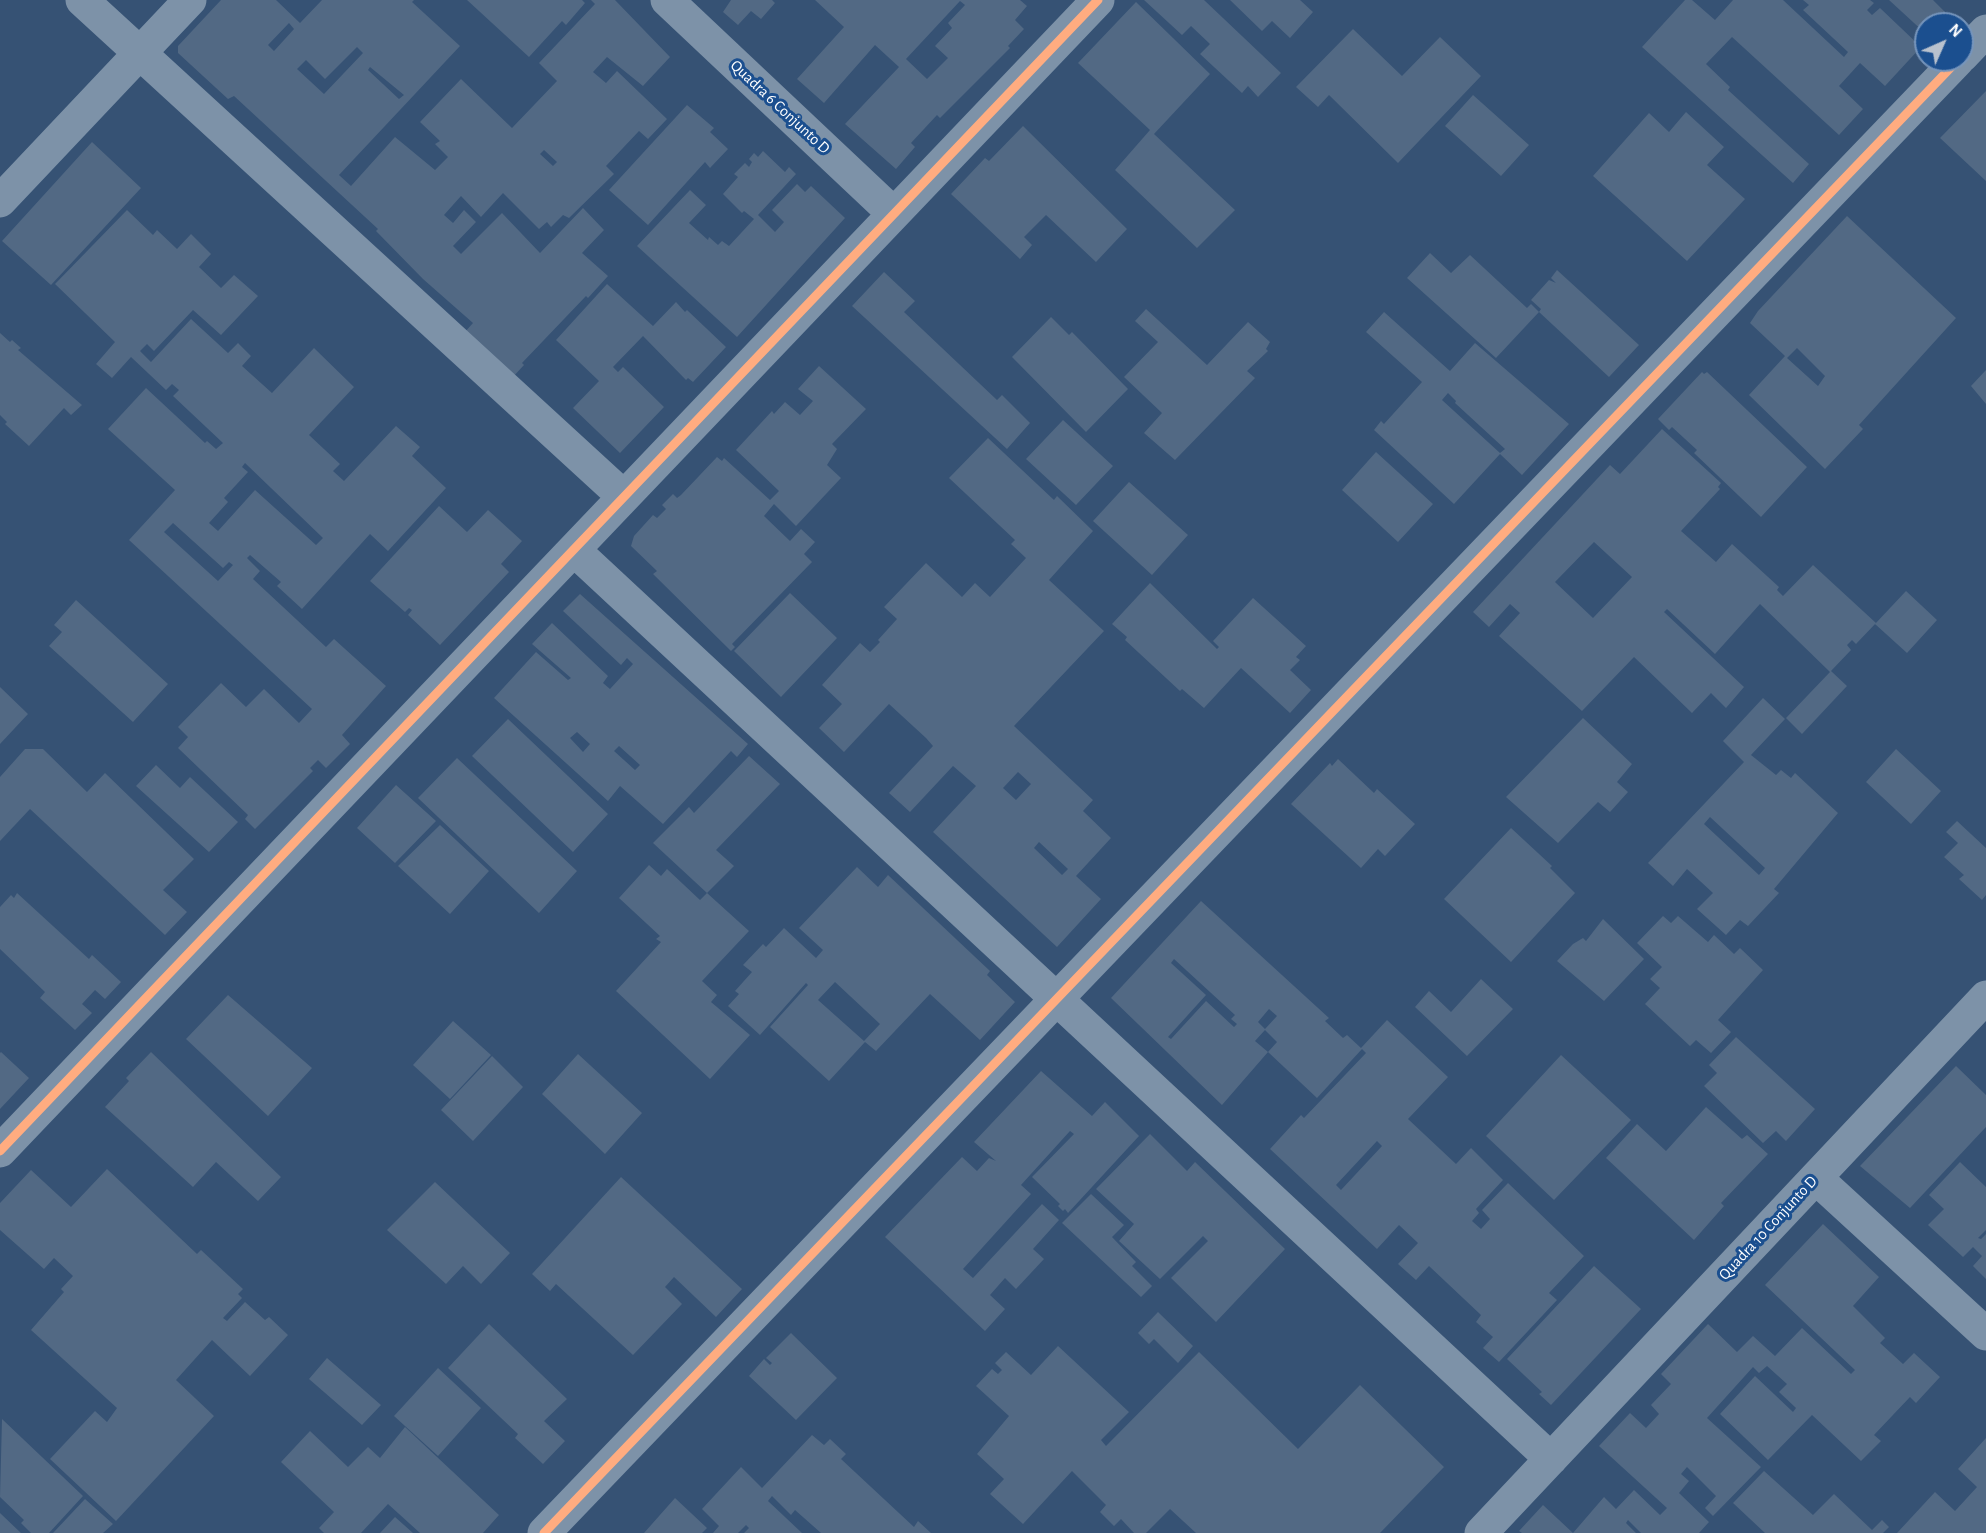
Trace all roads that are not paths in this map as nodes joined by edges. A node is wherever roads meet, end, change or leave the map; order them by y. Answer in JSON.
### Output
{"nodes":[{"id":1,"x":82,"y":0,"type":"edge"},
{"id":2,"x":190,"y":0,"type":"edge"},
{"id":3,"x":667,"y":0,"type":"edge"},
{"id":4,"x":1098,"y":0,"type":"edge"},
{"id":5,"x":1986,"y":31,"type":"edge"},
{"id":6,"x":1974,"y":44,"type":"edge"},
{"id":7,"x":139,"y":53,"type":"junction"},
{"id":8,"x":1946,"y":72,"type":"edge"},
{"id":9,"x":0,"y":201,"type":"edge"},
{"id":10,"x":894,"y":214,"type":"junction"},
{"id":11,"x":624,"y":497,"type":"junction"},
{"id":12,"x":574,"y":550,"type":"junction"},
{"id":13,"x":1986,"y":997,"type":"edge"},
{"id":14,"x":1057,"y":999,"type":"junction"},
{"id":15,"x":0,"y":1151,"type":"edge"},
{"id":16,"x":1816,"y":1178,"type":"junction"},
{"id":17,"x":1986,"y":1334,"type":"edge"},
{"id":18,"x":1551,"y":1459,"type":"junction"},
{"id":19,"x":544,"y":1533,"type":"edge"},
{"id":20,"x":1481,"y":1533,"type":"edge"}],
"edges":[{"from":1,"to":7,"type":"street"},
{"from":2,"to":7,"type":"street"},
{"from":3,"to":10,"type":"street","name":"Quadra 6 Conjunto D"},
{"from":4,"to":10,"type":"street"},
{"from":5,"to":6,"type":"street"},
{"from":7,"to":9,"type":"street"},
{"from":7,"to":11,"type":"street"},
{"from":8,"to":14,"type":"street"},
{"from":10,"to":11,"type":"street"},
{"from":11,"to":12,"type":"street"},
{"from":12,"to":14,"type":"street"},
{"from":12,"to":15,"type":"street"},
{"from":13,"to":16,"type":"street","name":"Quadra 10 Conjunto D"},
{"from":14,"to":18,"type":"street"},
{"from":14,"to":19,"type":"street"},
{"from":16,"to":17,"type":"street"},
{"from":16,"to":18,"type":"street","name":"Quadra 10 Conjunto D"},
{"from":18,"to":20,"type":"street","name":"Quadra 10 Conjunto D"}]}
